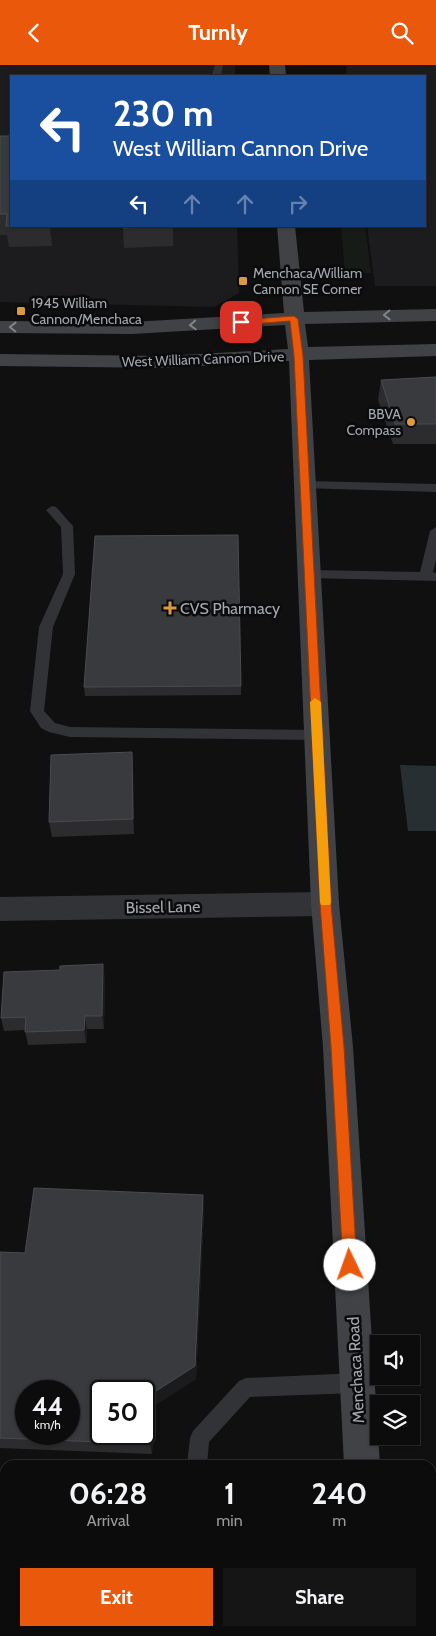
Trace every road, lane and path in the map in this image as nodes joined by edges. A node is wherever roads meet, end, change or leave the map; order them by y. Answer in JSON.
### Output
{"nodes":[{"id":1,"x":286,"y":227,"type":"edge"},
{"id":2,"x":436,"y":315,"type":"edge"},
{"id":3,"x":294,"y":319,"type":"junction"},
{"id":4,"x":0,"y":327,"type":"edge"},
{"id":5,"x":436,"y":350,"type":"edge"},
{"id":6,"x":299,"y":356,"type":"junction"},
{"id":7,"x":0,"y":360,"type":"edge"},
{"id":8,"x":305,"y":485,"type":"junction"},
{"id":9,"x":436,"y":488,"type":"edge"},
{"id":10,"x":52,"y":510,"type":"dead end"},
{"id":11,"x":436,"y":531,"type":"edge"},
{"id":12,"x":309,"y":574,"type":"junction"},
{"id":13,"x":431,"y":576,"type":"edge"},
{"id":14,"x":317,"y":735,"type":"junction"},
{"id":15,"x":326,"y":904,"type":"junction"},
{"id":16,"x":0,"y":909,"type":"edge"},
{"id":17,"x":357,"y":1383,"type":"junction"},
{"id":18,"x":198,"y":1460,"type":"edge"},
{"id":19,"x":362,"y":1460,"type":"edge"}],
"edges":[{"from":1,"to":3,"type":"main road","name":"Menchaca Road"},
{"from":2,"to":3,"type":"main road","one_way":true},
{"from":3,"to":4,"type":"main road","one_way":true},
{"from":3,"to":6,"type":"main road","name":"Menchaca Road"},
{"from":5,"to":6,"type":"main road","name":"West William Cannon Drive"},
{"from":6,"to":7,"type":"main road","name":"West William Cannon Drive"},
{"from":6,"to":8,"type":"main road","name":"Menchaca Road"},
{"from":8,"to":9,"type":"lane"},
{"from":8,"to":12,"type":"main road","name":"Menchaca Road"},
{"from":10,"to":14,"type":"lane"},
{"from":11,"to":13,"type":"lane"},
{"from":12,"to":13,"type":"lane"},
{"from":12,"to":14,"type":"main road","name":"Menchaca Road"},
{"from":14,"to":15,"type":"main road","name":"Menchaca Road"},
{"from":15,"to":16,"type":"street","name":"Bissel Lane"},
{"from":15,"to":17,"type":"main road","name":"Menchaca Road"},
{"from":17,"to":18,"type":"lane"},
{"from":17,"to":19,"type":"main road","name":"Menchaca Road"}]}
